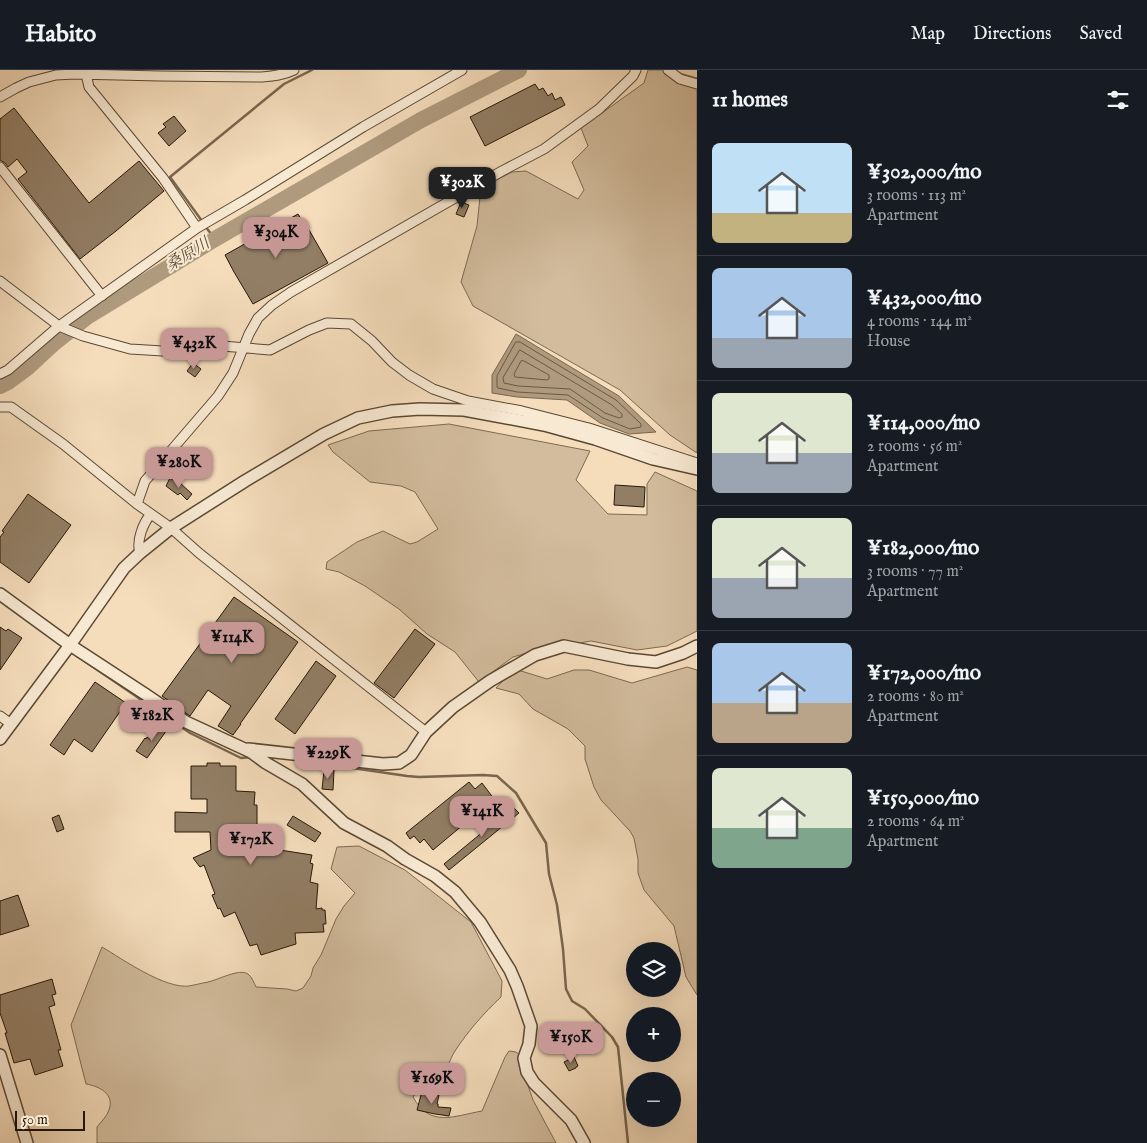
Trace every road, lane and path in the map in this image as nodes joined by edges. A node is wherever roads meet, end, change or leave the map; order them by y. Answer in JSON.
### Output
{"nodes":[{"id":1,"x":294,"y":70,"type":"edge"},
{"id":2,"x":462,"y":70,"type":"edge"},
{"id":3,"x":636,"y":70,"type":"edge"},
{"id":4,"x":668,"y":70,"type":"edge"},
{"id":5,"x":86,"y":74,"type":"junction"},
{"id":6,"x":697,"y":84,"type":"edge"},
{"id":7,"x":0,"y":96,"type":"edge"},
{"id":8,"x":0,"y":167,"type":"edge"},
{"id":9,"x":197,"y":228,"type":"junction"},
{"id":10,"x":0,"y":281,"type":"edge"},
{"id":11,"x":102,"y":296,"type":"junction"},
{"id":12,"x":60,"y":326,"type":"junction"},
{"id":13,"x":244,"y":348,"type":"junction"},
{"id":14,"x":0,"y":374,"type":"edge"},
{"id":15,"x":0,"y":407,"type":"edge"},
{"id":16,"x":697,"y":463,"type":"edge"},
{"id":17,"x":697,"y":469,"type":"edge"},
{"id":18,"x":137,"y":504,"type":"junction"},
{"id":19,"x":151,"y":514,"type":"junction"},
{"id":20,"x":171,"y":528,"type":"junction"},
{"id":21,"x":140,"y":553,"type":"junction"},
{"id":22,"x":0,"y":594,"type":"edge"},
{"id":23,"x":70,"y":645,"type":"junction"},
{"id":24,"x":697,"y":646,"type":"edge"},
{"id":25,"x":0,"y":716,"type":"edge"},
{"id":26,"x":11,"y":724,"type":"junction"},
{"id":27,"x":426,"y":732,"type":"junction"},
{"id":28,"x":0,"y":739,"type":"edge"},
{"id":29,"x":248,"y":750,"type":"junction"},
{"id":30,"x":0,"y":1055,"type":"edge"},
{"id":31,"x":27,"y":1143,"type":"edge"},
{"id":32,"x":584,"y":1143,"type":"edge"}],
"edges":[{"from":1,"to":5,"type":"street"},
{"from":2,"to":9,"type":"street"},
{"from":3,"to":13,"type":"street"},
{"from":4,"to":6,"type":"street"},
{"from":5,"to":7,"type":"street"},
{"from":5,"to":9,"type":"street"},
{"from":8,"to":11,"type":"street"},
{"from":9,"to":11,"type":"street"},
{"from":10,"to":12,"type":"street"},
{"from":11,"to":12,"type":"street"},
{"from":12,"to":13,"type":"street"},
{"from":12,"to":14,"type":"street"},
{"from":13,"to":16,"type":"street"},
{"from":13,"to":18,"type":"street"},
{"from":15,"to":18,"type":"street"},
{"from":17,"to":20,"type":"street"},
{"from":18,"to":19,"type":"street"},
{"from":19,"to":20,"type":"street"},
{"from":19,"to":21,"type":"street"},
{"from":20,"to":21,"type":"street"},
{"from":20,"to":27,"type":"street"},
{"from":21,"to":23,"type":"street"},
{"from":22,"to":23,"type":"street"},
{"from":23,"to":26,"type":"street"},
{"from":23,"to":29,"type":"street"},
{"from":24,"to":27,"type":"street"},
{"from":25,"to":26,"type":"street"},
{"from":26,"to":28,"type":"street"},
{"from":27,"to":29,"type":"street"},
{"from":29,"to":32,"type":"street"},
{"from":30,"to":31,"type":"street"}]}
